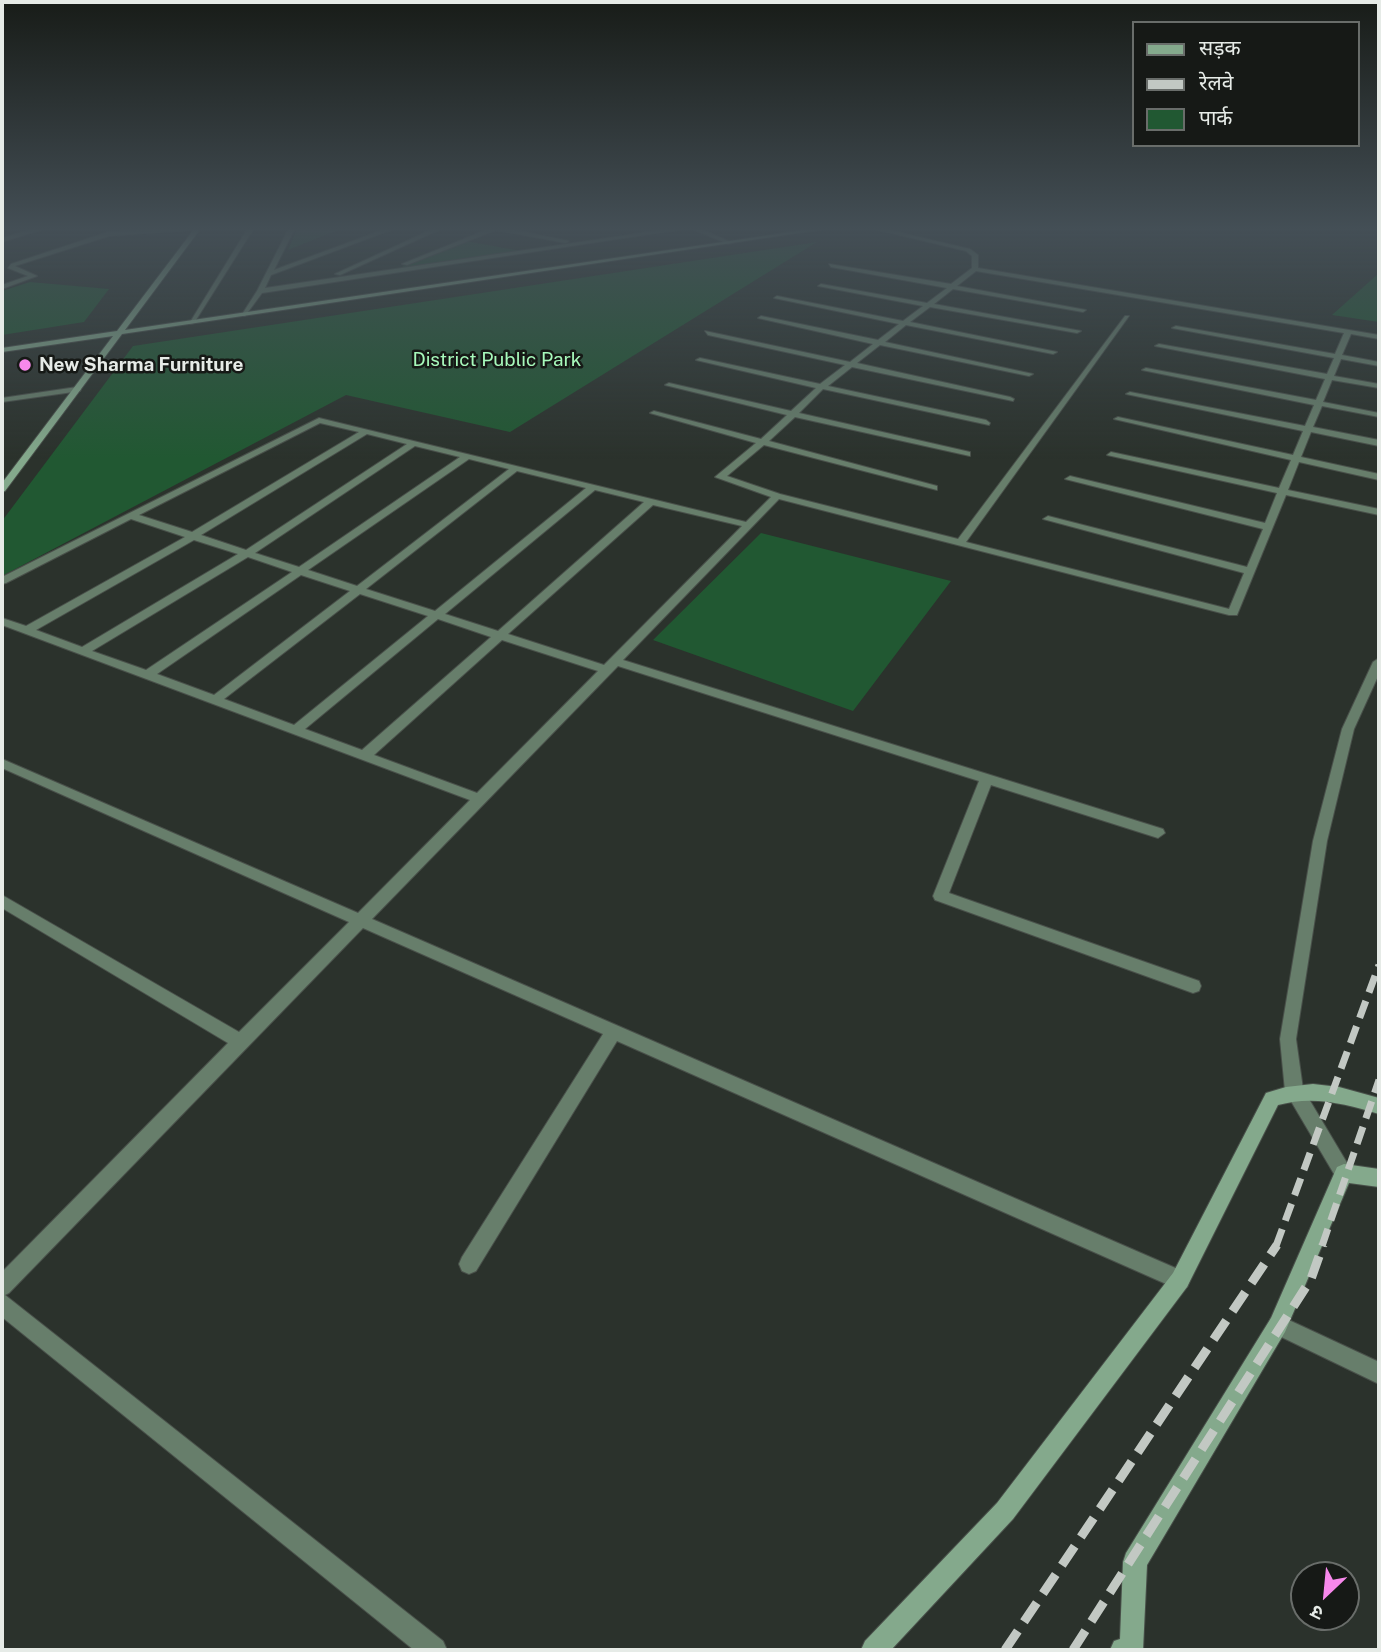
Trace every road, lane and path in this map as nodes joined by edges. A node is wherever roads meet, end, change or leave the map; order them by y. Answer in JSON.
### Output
{"nodes":[{"id":1,"x":141,"y":305,"type":"edge"},
{"id":2,"x":202,"y":305,"type":"edge"},
{"id":3,"x":250,"y":305,"type":"edge"},
{"id":4,"x":310,"y":305,"type":"edge"},
{"id":5,"x":812,"y":305,"type":"edge"},
{"id":6,"x":925,"y":305,"type":"joint"},
{"id":7,"x":1055,"y":305,"type":"edge"},
{"id":8,"x":1189,"y":305,"type":"edge"},
{"id":9,"x":1083,"y":310,"type":"dead end"},
{"id":10,"x":243,"y":315,"type":"junction"},
{"id":11,"x":1127,"y":317,"type":"dead end"},
{"id":12,"x":761,"y":318,"type":"dead end"},
{"id":13,"x":191,"y":323,"type":"junction"},
{"id":14,"x":901,"y":323,"type":"junction"},
{"id":15,"x":1175,"y":328,"type":"dead end"},
{"id":16,"x":1077,"y":331,"type":"dead end"},
{"id":17,"x":708,"y":332,"type":"dead end"},
{"id":18,"x":1348,"y":332,"type":"junction"},
{"id":19,"x":119,"y":334,"type":"junction"},
{"id":20,"x":1379,"y":337,"type":"edge"},
{"id":21,"x":877,"y":343,"type":"junction"},
{"id":22,"x":1159,"y":346,"type":"dead end"},
{"id":23,"x":2,"y":350,"type":"edge"},
{"id":24,"x":1053,"y":352,"type":"dead end"},
{"id":25,"x":1338,"y":357,"type":"junction"},
{"id":26,"x":700,"y":360,"type":"dead end"},
{"id":27,"x":849,"y":364,"type":"junction"},
{"id":28,"x":1379,"y":364,"type":"edge"},
{"id":29,"x":1146,"y":370,"type":"dead end"},
{"id":30,"x":1029,"y":374,"type":"dead end"},
{"id":31,"x":1329,"y":377,"type":"junction"},
{"id":32,"x":668,"y":385,"type":"dead end"},
{"id":33,"x":1379,"y":386,"type":"edge"},
{"id":34,"x":820,"y":388,"type":"junction"},
{"id":35,"x":77,"y":389,"type":"junction"},
{"id":36,"x":1130,"y":394,"type":"dead end"},
{"id":37,"x":1010,"y":399,"type":"dead end"},
{"id":38,"x":2,"y":400,"type":"edge"},
{"id":39,"x":1319,"y":402,"type":"junction"},
{"id":40,"x":793,"y":412,"type":"junction"},
{"id":41,"x":654,"y":414,"type":"dead end"},
{"id":42,"x":1379,"y":415,"type":"edge"},
{"id":43,"x":1118,"y":419,"type":"dead end"},
{"id":44,"x":986,"y":423,"type":"dead end"},
{"id":45,"x":1308,"y":429,"type":"junction"},
{"id":46,"x":367,"y":431,"type":"junction"},
{"id":47,"x":764,"y":441,"type":"junction"},
{"id":48,"x":414,"y":443,"type":"junction"},
{"id":49,"x":1379,"y":443,"type":"edge"},
{"id":50,"x":967,"y":454,"type":"dead end"},
{"id":51,"x":1111,"y":455,"type":"dead end"},
{"id":52,"x":468,"y":456,"type":"junction"},
{"id":53,"x":1296,"y":458,"type":"junction"},
{"id":54,"x":516,"y":468,"type":"junction"},
{"id":55,"x":1379,"y":477,"type":"edge"},
{"id":56,"x":1070,"y":479,"type":"dead end"},
{"id":57,"x":593,"y":487,"type":"junction"},
{"id":58,"x":934,"y":488,"type":"dead end"},
{"id":59,"x":2,"y":489,"type":"edge"},
{"id":60,"x":1282,"y":493,"type":"junction"},
{"id":61,"x":776,"y":496,"type":"junction"},
{"id":62,"x":651,"y":501,"type":"junction"},
{"id":63,"x":1379,"y":512,"type":"edge"},
{"id":64,"x":131,"y":516,"type":"junction"},
{"id":65,"x":1048,"y":519,"type":"dead end"},
{"id":66,"x":748,"y":525,"type":"junction"},
{"id":67,"x":1268,"y":527,"type":"junction"},
{"id":68,"x":193,"y":536,"type":"junction"},
{"id":69,"x":960,"y":543,"type":"junction"},
{"id":70,"x":246,"y":554,"type":"junction"},
{"id":71,"x":300,"y":571,"type":"junction"},
{"id":72,"x":1250,"y":571,"type":"junction"},
{"id":73,"x":2,"y":581,"type":"edge"},
{"id":74,"x":360,"y":590,"type":"junction"},
{"id":75,"x":435,"y":615,"type":"junction"},
{"id":76,"x":2,"y":621,"type":"edge"},
{"id":77,"x":27,"y":630,"type":"junction"},
{"id":78,"x":498,"y":635,"type":"junction"},
{"id":79,"x":85,"y":650,"type":"junction"},
{"id":80,"x":1379,"y":662,"type":"edge"},
{"id":81,"x":610,"y":665,"type":"junction"},
{"id":82,"x":149,"y":674,"type":"junction"},
{"id":83,"x":217,"y":699,"type":"junction"},
{"id":84,"x":297,"y":729,"type":"junction"},
{"id":85,"x":365,"y":755,"type":"junction"},
{"id":86,"x":2,"y":762,"type":"edge"},
{"id":87,"x":988,"y":779,"type":"junction"},
{"id":88,"x":480,"y":799,"type":"junction"},
{"id":89,"x":1158,"y":833,"type":"dead end"},
{"id":90,"x":2,"y":901,"type":"edge"},
{"id":91,"x":361,"y":920,"type":"junction"},
{"id":92,"x":1193,"y":986,"type":"dead end"},
{"id":93,"x":614,"y":1031,"type":"junction"},
{"id":94,"x":241,"y":1042,"type":"junction"},
{"id":95,"x":1294,"y":1091,"type":"junction"},
{"id":96,"x":1379,"y":1106,"type":"edge"},
{"id":97,"x":1344,"y":1172,"type":"junction"},
{"id":98,"x":1379,"y":1178,"type":"edge"},
{"id":99,"x":469,"y":1264,"type":"dead end"},
{"id":100,"x":1180,"y":1280,"type":"junction"},
{"id":101,"x":2,"y":1286,"type":"edge"},
{"id":102,"x":2,"y":1304,"type":"edge"},
{"id":103,"x":1278,"y":1325,"type":"junction"},
{"id":104,"x":1379,"y":1373,"type":"edge"},
{"id":105,"x":434,"y":1650,"type":"edge"},
{"id":106,"x":874,"y":1650,"type":"edge"},
{"id":107,"x":1122,"y":1650,"type":"edge"}],
"edges":[{"from":1,"to":19,"type":"street"},
{"from":2,"to":13,"type":"street"},
{"from":3,"to":10,"type":"street"},
{"from":4,"to":10,"type":"street"},
{"from":5,"to":14,"type":"street"},
{"from":6,"to":14,"type":"street"},
{"from":6,"to":16,"type":"street"},
{"from":7,"to":9,"type":"street"},
{"from":8,"to":18,"type":"street"},
{"from":10,"to":13,"type":"street"},
{"from":11,"to":69,"type":"street"},
{"from":12,"to":21,"type":"street"},
{"from":13,"to":19,"type":"street"},
{"from":14,"to":21,"type":"street"},
{"from":14,"to":24,"type":"street"},
{"from":15,"to":25,"type":"street"},
{"from":17,"to":27,"type":"street"},
{"from":18,"to":20,"type":"street"},
{"from":18,"to":25,"type":"street"},
{"from":19,"to":23,"type":"street"},
{"from":19,"to":35,"type":"street"},
{"from":21,"to":27,"type":"street"},
{"from":21,"to":30,"type":"street"},
{"from":22,"to":31,"type":"street"},
{"from":25,"to":28,"type":"street"},
{"from":25,"to":31,"type":"street"},
{"from":26,"to":34,"type":"street"},
{"from":27,"to":34,"type":"street"},
{"from":27,"to":37,"type":"street"},
{"from":29,"to":39,"type":"street"},
{"from":31,"to":33,"type":"street"},
{"from":31,"to":39,"type":"street"},
{"from":32,"to":40,"type":"street"},
{"from":34,"to":40,"type":"street"},
{"from":34,"to":44,"type":"street"},
{"from":35,"to":38,"type":"street"},
{"from":35,"to":59,"type":"street"},
{"from":36,"to":45,"type":"street"},
{"from":39,"to":42,"type":"street"},
{"from":39,"to":45,"type":"street"},
{"from":40,"to":47,"type":"street"},
{"from":40,"to":50,"type":"street"},
{"from":41,"to":47,"type":"street"},
{"from":43,"to":53,"type":"street"},
{"from":45,"to":49,"type":"street"},
{"from":45,"to":53,"type":"street"},
{"from":46,"to":48,"type":"street"},
{"from":46,"to":64,"type":"street"},
{"from":46,"to":68,"type":"street"},
{"from":47,"to":58,"type":"street"},
{"from":47,"to":61,"type":"street"},
{"from":48,"to":52,"type":"street"},
{"from":48,"to":70,"type":"street"},
{"from":51,"to":60,"type":"street"},
{"from":52,"to":54,"type":"street"},
{"from":52,"to":71,"type":"street"},
{"from":53,"to":55,"type":"street"},
{"from":53,"to":60,"type":"street"},
{"from":54,"to":57,"type":"street"},
{"from":54,"to":74,"type":"street"},
{"from":56,"to":67,"type":"street"},
{"from":57,"to":62,"type":"street"},
{"from":57,"to":75,"type":"street"},
{"from":60,"to":63,"type":"street"},
{"from":60,"to":67,"type":"street"},
{"from":61,"to":66,"type":"street"},
{"from":61,"to":69,"type":"street"},
{"from":62,"to":66,"type":"street"},
{"from":62,"to":78,"type":"street"},
{"from":64,"to":68,"type":"street"},
{"from":64,"to":73,"type":"street"},
{"from":65,"to":72,"type":"street"},
{"from":66,"to":81,"type":"street"},
{"from":67,"to":72,"type":"street"},
{"from":68,"to":70,"type":"street"},
{"from":68,"to":77,"type":"street"},
{"from":69,"to":72,"type":"street"},
{"from":70,"to":71,"type":"street"},
{"from":70,"to":79,"type":"street"},
{"from":71,"to":74,"type":"street"},
{"from":71,"to":82,"type":"street"},
{"from":74,"to":75,"type":"street"},
{"from":74,"to":83,"type":"street"},
{"from":75,"to":78,"type":"street"},
{"from":75,"to":84,"type":"street"},
{"from":76,"to":77,"type":"street"},
{"from":77,"to":79,"type":"street"},
{"from":78,"to":81,"type":"street"},
{"from":78,"to":85,"type":"street"},
{"from":79,"to":82,"type":"street"},
{"from":80,"to":95,"type":"street"},
{"from":81,"to":87,"type":"street"},
{"from":81,"to":88,"type":"street"},
{"from":82,"to":83,"type":"street"},
{"from":83,"to":84,"type":"street"},
{"from":84,"to":85,"type":"street"},
{"from":85,"to":88,"type":"street"},
{"from":86,"to":91,"type":"street"},
{"from":87,"to":89,"type":"street"},
{"from":87,"to":92,"type":"street"},
{"from":88,"to":91,"type":"street"},
{"from":90,"to":94,"type":"street"},
{"from":91,"to":93,"type":"street"},
{"from":91,"to":94,"type":"street"},
{"from":93,"to":99,"type":"street"},
{"from":93,"to":100,"type":"street"},
{"from":94,"to":101,"type":"street"},
{"from":95,"to":96,"type":"street"},
{"from":95,"to":97,"type":"street"},
{"from":95,"to":100,"type":"street"},
{"from":97,"to":98,"type":"street"},
{"from":97,"to":103,"type":"street"},
{"from":100,"to":106,"type":"street"},
{"from":102,"to":105,"type":"street"},
{"from":103,"to":104,"type":"street"},
{"from":103,"to":107,"type":"street"}]}
